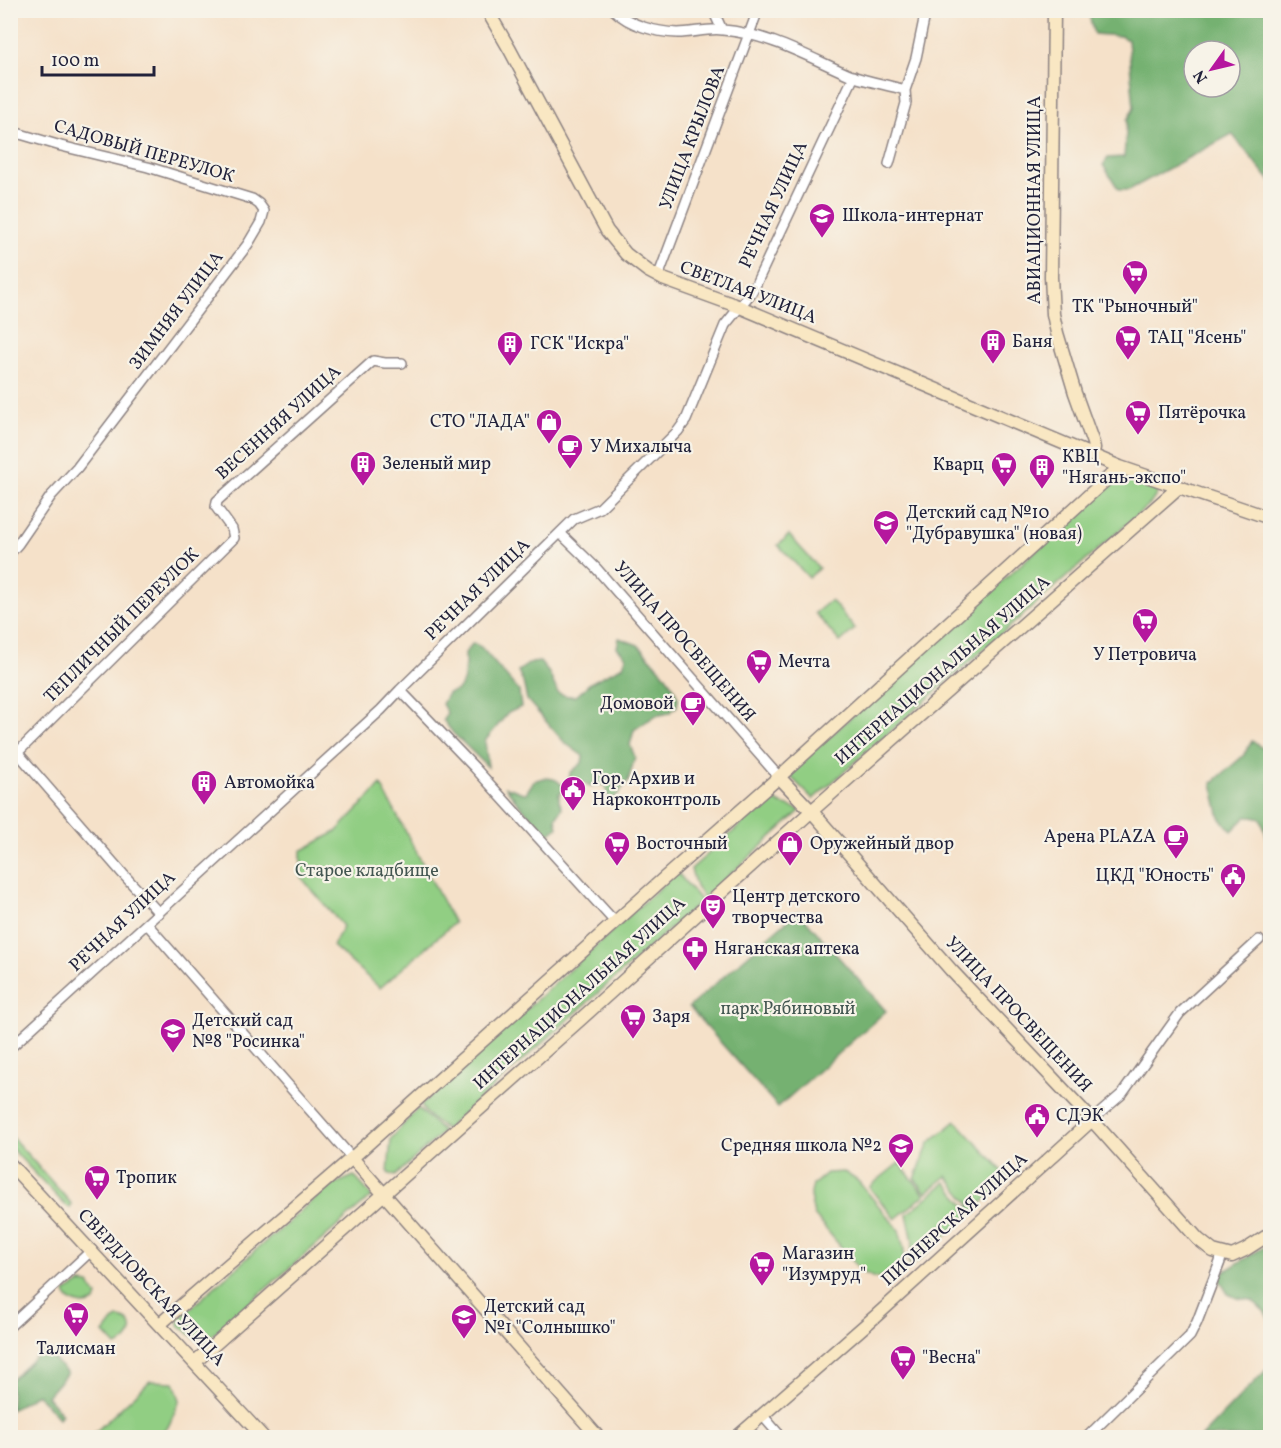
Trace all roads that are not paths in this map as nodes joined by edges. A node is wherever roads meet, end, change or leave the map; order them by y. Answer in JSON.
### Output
{"nodes":[{"id":1,"x":487,"y":10,"type":"edge"},
{"id":2,"x":614,"y":10,"type":"edge"},
{"id":3,"x":713,"y":10,"type":"edge"},
{"id":4,"x":758,"y":10,"type":"edge"},
{"id":5,"x":926,"y":10,"type":"edge"},
{"id":6,"x":1054,"y":10,"type":"edge"},
{"id":7,"x":722,"y":30,"type":"junction"},
{"id":8,"x":750,"y":34,"type":"junction"},
{"id":9,"x":854,"y":76,"type":"junction"},
{"id":10,"x":905,"y":90,"type":"junction"},
{"id":11,"x":10,"y":131,"type":"edge"},
{"id":12,"x":889,"y":164,"type":"dead end"},
{"id":13,"x":264,"y":211,"type":"joint"},
{"id":14,"x":658,"y":277,"type":"junction"},
{"id":15,"x":740,"y":307,"type":"junction"},
{"id":16,"x":402,"y":363,"type":"dead end"},
{"id":17,"x":1092,"y":455,"type":"junction"},
{"id":18,"x":1120,"y":466,"type":"junction"},
{"id":19,"x":1179,"y":487,"type":"junction"},
{"id":20,"x":1270,"y":518,"type":"edge"},
{"id":21,"x":560,"y":532,"type":"junction"},
{"id":22,"x":234,"y":538,"type":"joint"},
{"id":23,"x":10,"y":553,"type":"edge"},
{"id":24,"x":400,"y":690,"type":"junction"},
{"id":25,"x":10,"y":744,"type":"edge"},
{"id":26,"x":18,"y":752,"type":"junction"},
{"id":27,"x":10,"y":765,"type":"edge"},
{"id":28,"x":779,"y":777,"type":"junction"},
{"id":29,"x":812,"y":811,"type":"junction"},
{"id":30,"x":159,"y":913,"type":"junction"},
{"id":31,"x":615,"y":922,"type":"junction"},
{"id":32,"x":147,"y":924,"type":"junction"},
{"id":33,"x":1259,"y":940,"type":"dead end"},
{"id":34,"x":10,"y":1048,"type":"edge"},
{"id":35,"x":1092,"y":1120,"type":"junction"},
{"id":36,"x":352,"y":1158,"type":"junction"},
{"id":37,"x":10,"y":1164,"type":"edge"},
{"id":38,"x":384,"y":1194,"type":"junction"},
{"id":39,"x":1270,"y":1234,"type":"edge"},
{"id":40,"x":92,"y":1251,"type":"junction"},
{"id":41,"x":1227,"y":1254,"type":"junction"},
{"id":42,"x":160,"y":1324,"type":"junction"},
{"id":43,"x":10,"y":1326,"type":"edge"},
{"id":44,"x":195,"y":1362,"type":"junction"},
{"id":45,"x":762,"y":1415,"type":"junction"},
{"id":46,"x":264,"y":1437,"type":"edge"},
{"id":47,"x":600,"y":1437,"type":"edge"},
{"id":48,"x":736,"y":1437,"type":"edge"},
{"id":49,"x":782,"y":1437,"type":"edge"},
{"id":50,"x":1086,"y":1437,"type":"edge"}],
"edges":[{"from":1,"to":14,"type":"main road","name":"СВЕТЛАЯ УЛИЦА"},
{"from":2,"to":7,"type":"street"},
{"from":3,"to":7,"type":"street"},
{"from":4,"to":8,"type":"street","name":"УЛИЦА КРЫЛОВА"},
{"from":5,"to":10,"type":"street"},
{"from":6,"to":17,"type":"main road","name":"АВИАЦИОННАЯ УЛИЦА"},
{"from":7,"to":8,"type":"street"},
{"from":8,"to":9,"type":"street"},
{"from":8,"to":14,"type":"street","name":"УЛИЦА КРЫЛОВА"},
{"from":9,"to":10,"type":"street"},
{"from":9,"to":15,"type":"street","name":"РЕЧНАЯ УЛИЦА"},
{"from":10,"to":12,"type":"street"},
{"from":11,"to":13,"type":"street","name":"САДОВЫЙ ПЕРЕУЛОК"},
{"from":13,"to":23,"type":"street","name":"ЗИМНЯЯ УЛИЦА"},
{"from":14,"to":15,"type":"main road","name":"СВЕТЛАЯ УЛИЦА"},
{"from":15,"to":17,"type":"main road","name":"СВЕТЛАЯ УЛИЦА"},
{"from":15,"to":21,"type":"street","name":"РЕЧНАЯ УЛИЦА"},
{"from":16,"to":22,"type":"street","name":"ВЕСЕННЯЯ УЛИЦА"},
{"from":17,"to":18,"type":"main road","name":"СВЕТЛАЯ УЛИЦА"},
{"from":18,"to":19,"type":"main road","name":"СВЕТЛАЯ УЛИЦА"},
{"from":18,"to":28,"type":"main road","name":"ИНТЕРНАЦИОНАЛЬНАЯ УЛИЦА"},
{"from":19,"to":20,"type":"main road","name":"СВЕТЛАЯ УЛИЦА"},
{"from":19,"to":29,"type":"main road","name":"ИНТЕРНАЦИОНАЛЬНАЯ УЛИЦА"},
{"from":21,"to":24,"type":"street","name":"РЕЧНАЯ УЛИЦА"},
{"from":21,"to":28,"type":"street","name":"УЛИЦА ПРОСВЕЩЕНИЯ"},
{"from":22,"to":26,"type":"street","name":"ТЕПЛИЧНЫЙ ПЕРЕУЛОК"},
{"from":24,"to":30,"type":"street","name":"РЕЧНАЯ УЛИЦА"},
{"from":24,"to":31,"type":"street"},
{"from":25,"to":26,"type":"street"},
{"from":26,"to":27,"type":"street","name":"ТЕПЛИЧНЫЙ ПЕРЕУЛОК"},
{"from":26,"to":30,"type":"street"},
{"from":28,"to":29,"type":"main road","name":"УЛИЦА ПРОСВЕЩЕНИЯ"},
{"from":28,"to":31,"type":"main road","name":"ИНТЕРНАЦИОНАЛЬНАЯ УЛИЦА"},
{"from":29,"to":35,"type":"main road","name":"УЛИЦА ПРОСВЕЩЕНИЯ"},
{"from":29,"to":38,"type":"main road","name":"ИНТЕРНАЦИОНАЛЬНАЯ УЛИЦА"},
{"from":30,"to":32,"type":"street","name":"РЕЧНАЯ УЛИЦА"},
{"from":31,"to":36,"type":"main road","name":"ИНТЕРНАЦИОНАЛЬНАЯ УЛИЦА"},
{"from":32,"to":34,"type":"street","name":"РЕЧНАЯ УЛИЦА"},
{"from":32,"to":36,"type":"street"},
{"from":33,"to":35,"type":"street","name":"ПИОНЕРСКАЯ УЛИЦА"},
{"from":35,"to":41,"type":"main road","name":"УЛИЦА ПРОСВЕЩЕНИЯ"},
{"from":35,"to":45,"type":"main road","name":"ПИОНЕРСКАЯ УЛИЦА"},
{"from":36,"to":38,"type":"main road"},
{"from":36,"to":42,"type":"main road","name":"ИНТЕРНАЦИОНАЛЬНАЯ УЛИЦА"},
{"from":37,"to":40,"type":"main road","name":"СВЕРДЛОВСКАЯ УЛИЦА"},
{"from":38,"to":44,"type":"main road","name":"ИНТЕРНАЦИОНАЛЬНАЯ УЛИЦА"},
{"from":38,"to":47,"type":"main road"},
{"from":39,"to":41,"type":"main road"},
{"from":40,"to":42,"type":"main road","name":"СВЕРДЛОВСКАЯ УЛИЦА"},
{"from":40,"to":43,"type":"street"},
{"from":41,"to":50,"type":"street"},
{"from":42,"to":44,"type":"main road","name":"СВЕРДЛОВСКАЯ УЛИЦА"},
{"from":44,"to":46,"type":"main road","name":"СВЕРДЛОВСКАЯ УЛИЦА"},
{"from":45,"to":48,"type":"main road","name":"ПИОНЕРСКАЯ УЛИЦА"},
{"from":45,"to":49,"type":"street"}]}
